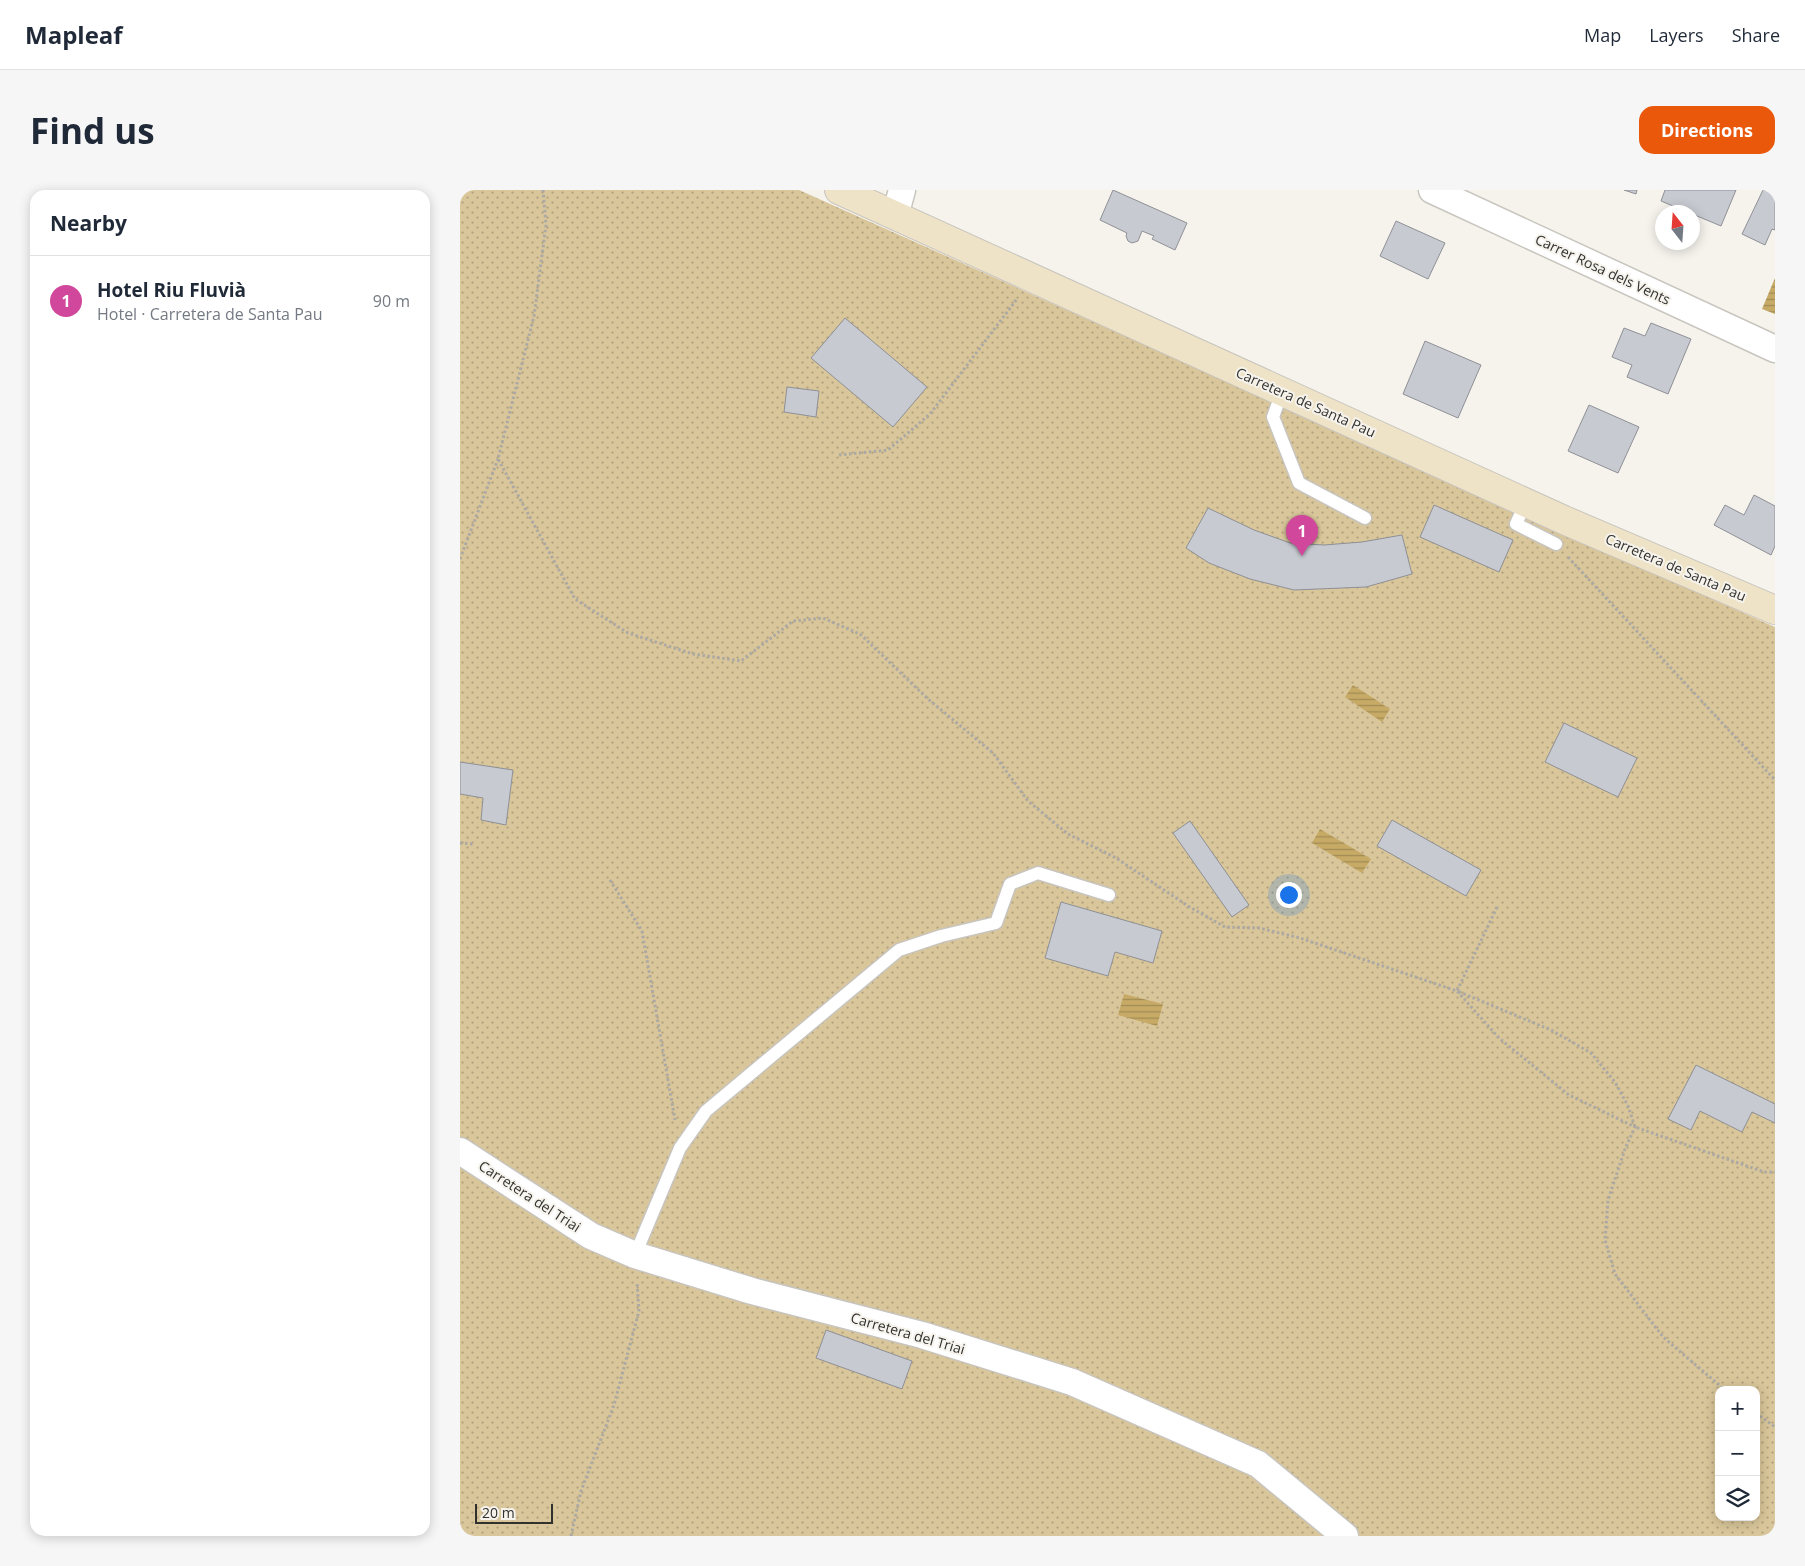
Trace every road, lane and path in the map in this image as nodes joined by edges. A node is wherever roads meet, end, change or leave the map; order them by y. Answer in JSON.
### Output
{"nodes":[{"id":1,"x":543,"y":190,"type":"edge"},
{"id":2,"x":839,"y":190,"type":"edge"},
{"id":3,"x":1432,"y":190,"type":"edge"},
{"id":4,"x":898,"y":203,"type":"edge"},
{"id":5,"x":1032,"y":278,"type":"junction"},
{"id":6,"x":1775,"y":349,"type":"edge"},
{"id":7,"x":1282,"y":392,"type":"junction"},
{"id":8,"x":839,"y":455,"type":"dead end"},
{"id":9,"x":498,"y":459,"type":"junction"},
{"id":10,"x":1526,"y":502,"type":"junction"},
{"id":11,"x":1365,"y":518,"type":"dead end"},
{"id":12,"x":1556,"y":544,"type":"joint"},
{"id":13,"x":460,"y":559,"type":"edge"},
{"id":14,"x":1775,"y":610,"type":"edge"},
{"id":15,"x":1775,"y":780,"type":"edge"},
{"id":16,"x":460,"y":843,"type":"edge"},
{"id":17,"x":474,"y":844,"type":"dead end"},
{"id":18,"x":610,"y":880,"type":"dead end"},
{"id":19,"x":1109,"y":895,"type":"dead end"},
{"id":20,"x":1496,"y":907,"type":"dead end"},
{"id":21,"x":1457,"y":991,"type":"junction"},
{"id":22,"x":1635,"y":1127,"type":"junction"},
{"id":23,"x":680,"y":1148,"type":"junction"},
{"id":24,"x":460,"y":1151,"type":"edge"},
{"id":25,"x":1775,"y":1172,"type":"edge"},
{"id":26,"x":635,"y":1255,"type":"junction"},
{"id":27,"x":1720,"y":1386,"type":"edge"},
{"id":28,"x":1760,"y":1416,"type":"edge"},
{"id":29,"x":1775,"y":1427,"type":"edge"},
{"id":30,"x":571,"y":1536,"type":"edge"},
{"id":31,"x":1345,"y":1536,"type":"edge"}],
"edges":[{"from":1,"to":9,"type":"path"},
{"from":2,"to":4,"type":"main road","name":"Carretera de Santa Pau"},
{"from":3,"to":6,"type":"street","name":"Carrer Rosa dels Vents"},
{"from":4,"to":5,"type":"main road","name":"Carretera de Santa Pau"},
{"from":5,"to":7,"type":"main road","name":"Carretera de Santa Pau"},
{"from":5,"to":8,"type":"path"},
{"from":7,"to":10,"type":"main road","name":"Carretera de Santa Pau"},
{"from":7,"to":11,"type":"lane"},
{"from":9,"to":13,"type":"path"},
{"from":9,"to":21,"type":"path"},
{"from":10,"to":12,"type":"lane"},
{"from":10,"to":14,"type":"main road","name":"Carretera de Santa Pau"},
{"from":12,"to":15,"type":"path"},
{"from":16,"to":17,"type":"path"},
{"from":18,"to":23,"type":"path"},
{"from":19,"to":23,"type":"lane"},
{"from":20,"to":21,"type":"path"},
{"from":21,"to":22,"type":"path"},
{"from":21,"to":22,"type":"path"},
{"from":22,"to":25,"type":"path"},
{"from":22,"to":27,"type":"path"},
{"from":23,"to":26,"type":"lane"},
{"from":24,"to":26,"type":"street","name":"Carretera del Triai"},
{"from":26,"to":30,"type":"path"},
{"from":26,"to":31,"type":"street","name":"Carretera del Triai"},
{"from":28,"to":29,"type":"path"}]}
